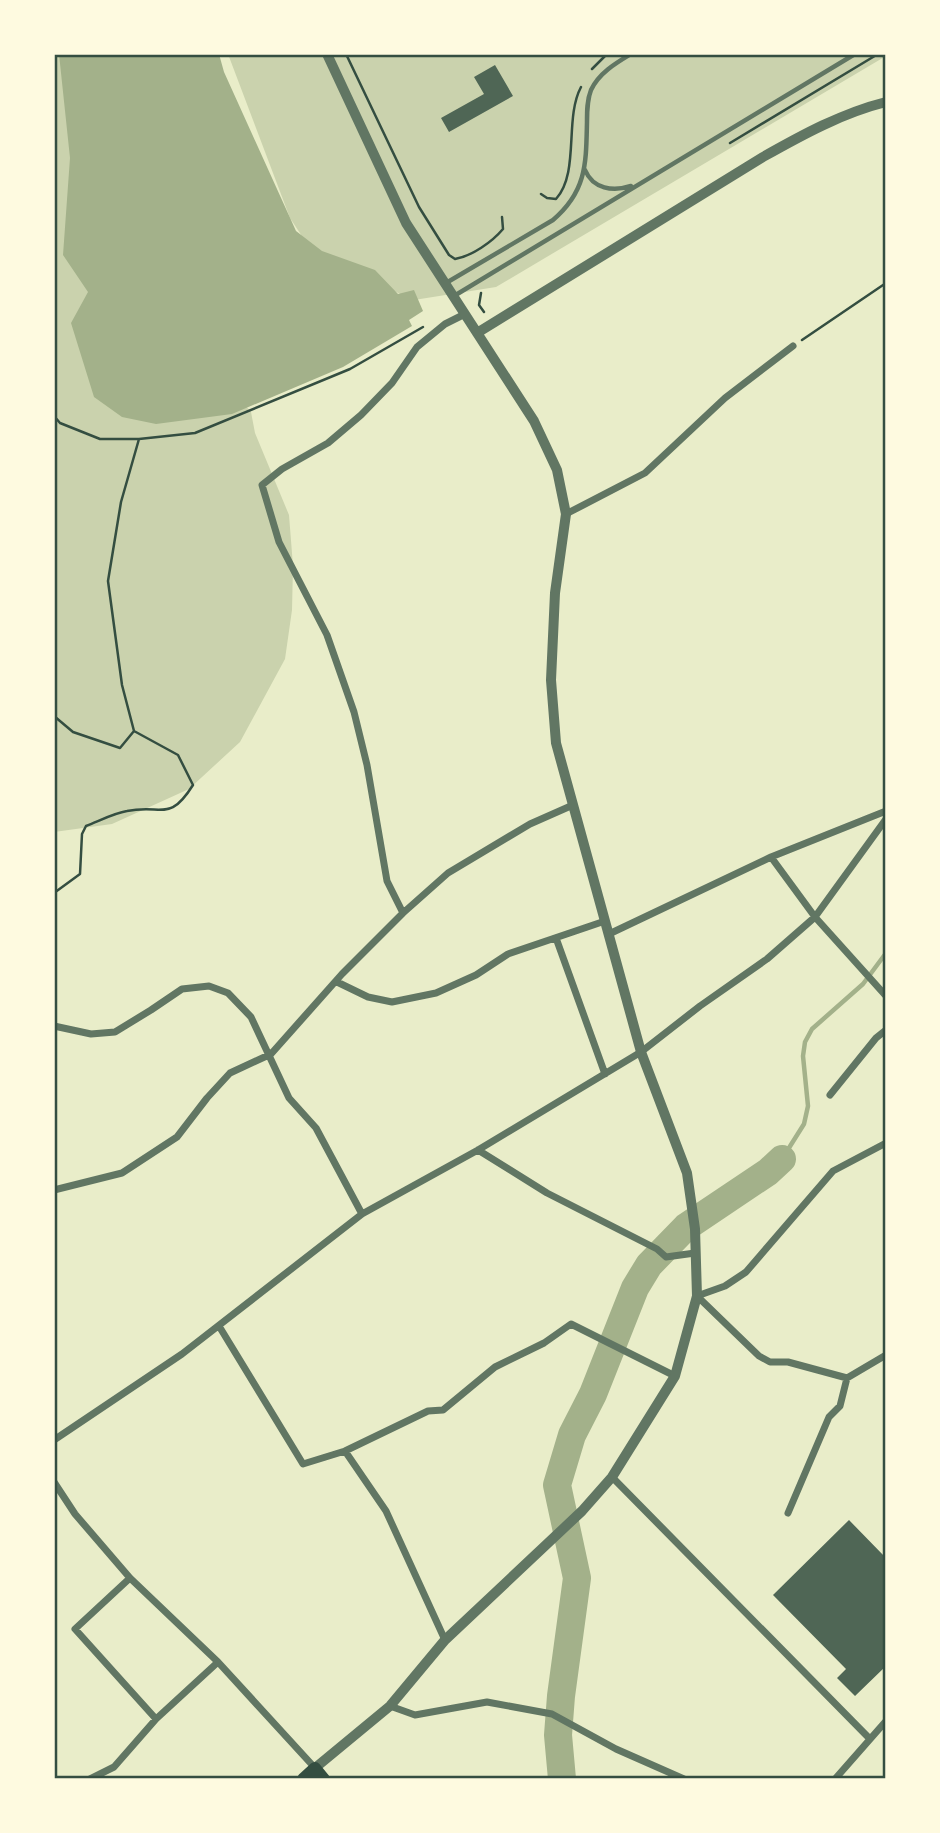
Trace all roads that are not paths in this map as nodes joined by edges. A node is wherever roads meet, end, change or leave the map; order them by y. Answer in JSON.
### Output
{"nodes":[{"id":1,"x":327,"y":54,"type":"edge"},
{"id":2,"x":631,"y":54,"type":"edge"},
{"id":3,"x":855,"y":54,"type":"edge"},
{"id":4,"x":886,"y":102,"type":"edge"},
{"id":5,"x":584,"y":168,"type":"junction"},
{"id":6,"x":648,"y":178,"type":"junction"},
{"id":7,"x":445,"y":283,"type":"junction"},
{"id":8,"x":453,"y":296,"type":"junction"},
{"id":9,"x":465,"y":314,"type":"junction"},
{"id":10,"x":477,"y":333,"type":"junction"},
{"id":11,"x":793,"y":346,"type":"road end"},
{"id":12,"x":566,"y":514,"type":"junction"},
{"id":13,"x":573,"y":805,"type":"junction"},
{"id":14,"x":886,"y":811,"type":"edge"},
{"id":15,"x":886,"y":819,"type":"edge"},
{"id":16,"x":771,"y":857,"type":"junction"},
{"id":17,"x":403,"y":913,"type":"junction"},
{"id":18,"x":815,"y":916,"type":"junction"},
{"id":19,"x":605,"y":921,"type":"junction"},
{"id":20,"x":609,"y":934,"type":"junction"},
{"id":21,"x":556,"y":938,"type":"junction"},
{"id":22,"x":337,"y":982,"type":"junction"},
{"id":23,"x":886,"y":996,"type":"edge"},
{"id":24,"x":54,"y":1026,"type":"edge"},
{"id":25,"x":886,"y":1030,"type":"edge"},
{"id":26,"x":641,"y":1052,"type":"junction"},
{"id":27,"x":271,"y":1054,"type":"junction"},
{"id":28,"x":605,"y":1074,"type":"junction"},
{"id":29,"x":830,"y":1095,"type":"dead end"},
{"id":30,"x":886,"y":1143,"type":"edge"},
{"id":31,"x":478,"y":1150,"type":"junction"},
{"id":32,"x":54,"y":1190,"type":"edge"},
{"id":33,"x":362,"y":1214,"type":"junction"},
{"id":34,"x":695,"y":1253,"type":"junction"},
{"id":35,"x":697,"y":1296,"type":"junction"},
{"id":36,"x":219,"y":1326,"type":"junction"},
{"id":37,"x":886,"y":1355,"type":"edge"},
{"id":38,"x":675,"y":1376,"type":"junction"},
{"id":39,"x":847,"y":1378,"type":"junction"},
{"id":40,"x":54,"y":1440,"type":"edge"},
{"id":41,"x":345,"y":1451,"type":"junction"},
{"id":42,"x":612,"y":1478,"type":"junction"},
{"id":43,"x":54,"y":1482,"type":"edge"},
{"id":44,"x":788,"y":1513,"type":"dead end"},
{"id":45,"x":130,"y":1578,"type":"junction"},
{"id":46,"x":445,"y":1640,"type":"junction"},
{"id":47,"x":218,"y":1662,"type":"junction"},
{"id":48,"x":390,"y":1706,"type":"junction"},
{"id":49,"x":156,"y":1719,"type":"junction"},
{"id":50,"x":886,"y":1721,"type":"edge"},
{"id":51,"x":869,"y":1738,"type":"junction"},
{"id":52,"x":314,"y":1768,"type":"junction"},
{"id":53,"x":90,"y":1779,"type":"edge"},
{"id":54,"x":303,"y":1779,"type":"edge"},
{"id":55,"x":324,"y":1779,"type":"edge"},
{"id":56,"x":684,"y":1779,"type":"edge"},
{"id":57,"x":835,"y":1779,"type":"edge"}],
"edges":[{"from":1,"to":7,"type":"street"},
{"from":2,"to":5,"type":"lane"},
{"from":3,"to":6,"type":"lane"},
{"from":4,"to":10,"type":"street"},
{"from":5,"to":6,"type":"lane"},
{"from":5,"to":7,"type":"lane"},
{"from":6,"to":8,"type":"lane"},
{"from":7,"to":8,"type":"street"},
{"from":8,"to":9,"type":"street"},
{"from":9,"to":10,"type":"street"},
{"from":9,"to":17,"type":"street"},
{"from":10,"to":12,"type":"street"},
{"from":11,"to":12,"type":"street"},
{"from":12,"to":13,"type":"street"},
{"from":13,"to":17,"type":"street"},
{"from":13,"to":19,"type":"street"},
{"from":14,"to":16,"type":"street"},
{"from":15,"to":18,"type":"street"},
{"from":16,"to":18,"type":"street"},
{"from":16,"to":20,"type":"street"},
{"from":17,"to":22,"type":"street"},
{"from":18,"to":23,"type":"street"},
{"from":18,"to":26,"type":"street"},
{"from":19,"to":20,"type":"street"},
{"from":19,"to":21,"type":"street"},
{"from":20,"to":26,"type":"street"},
{"from":21,"to":22,"type":"street"},
{"from":21,"to":28,"type":"street"},
{"from":22,"to":27,"type":"street"},
{"from":24,"to":27,"type":"street"},
{"from":25,"to":29,"type":"street"},
{"from":26,"to":28,"type":"street"},
{"from":26,"to":34,"type":"street"},
{"from":27,"to":32,"type":"street"},
{"from":27,"to":33,"type":"street"},
{"from":28,"to":31,"type":"street"},
{"from":30,"to":35,"type":"street"},
{"from":31,"to":33,"type":"street"},
{"from":31,"to":34,"type":"street"},
{"from":33,"to":36,"type":"street"},
{"from":34,"to":35,"type":"street"},
{"from":35,"to":38,"type":"street"},
{"from":35,"to":39,"type":"street"},
{"from":36,"to":40,"type":"street"},
{"from":36,"to":41,"type":"street"},
{"from":37,"to":39,"type":"street"},
{"from":38,"to":41,"type":"street"},
{"from":38,"to":42,"type":"street"},
{"from":39,"to":44,"type":"street"},
{"from":41,"to":46,"type":"street"},
{"from":42,"to":46,"type":"street"},
{"from":42,"to":51,"type":"street"},
{"from":43,"to":45,"type":"street"},
{"from":45,"to":47,"type":"street"},
{"from":45,"to":49,"type":"street"},
{"from":46,"to":48,"type":"street"},
{"from":47,"to":49,"type":"street"},
{"from":47,"to":52,"type":"street"},
{"from":48,"to":52,"type":"street"},
{"from":48,"to":56,"type":"street"},
{"from":49,"to":53,"type":"street"},
{"from":50,"to":51,"type":"street"},
{"from":51,"to":57,"type":"street"},
{"from":52,"to":54,"type":"main road"},
{"from":52,"to":55,"type":"main road"}]}
